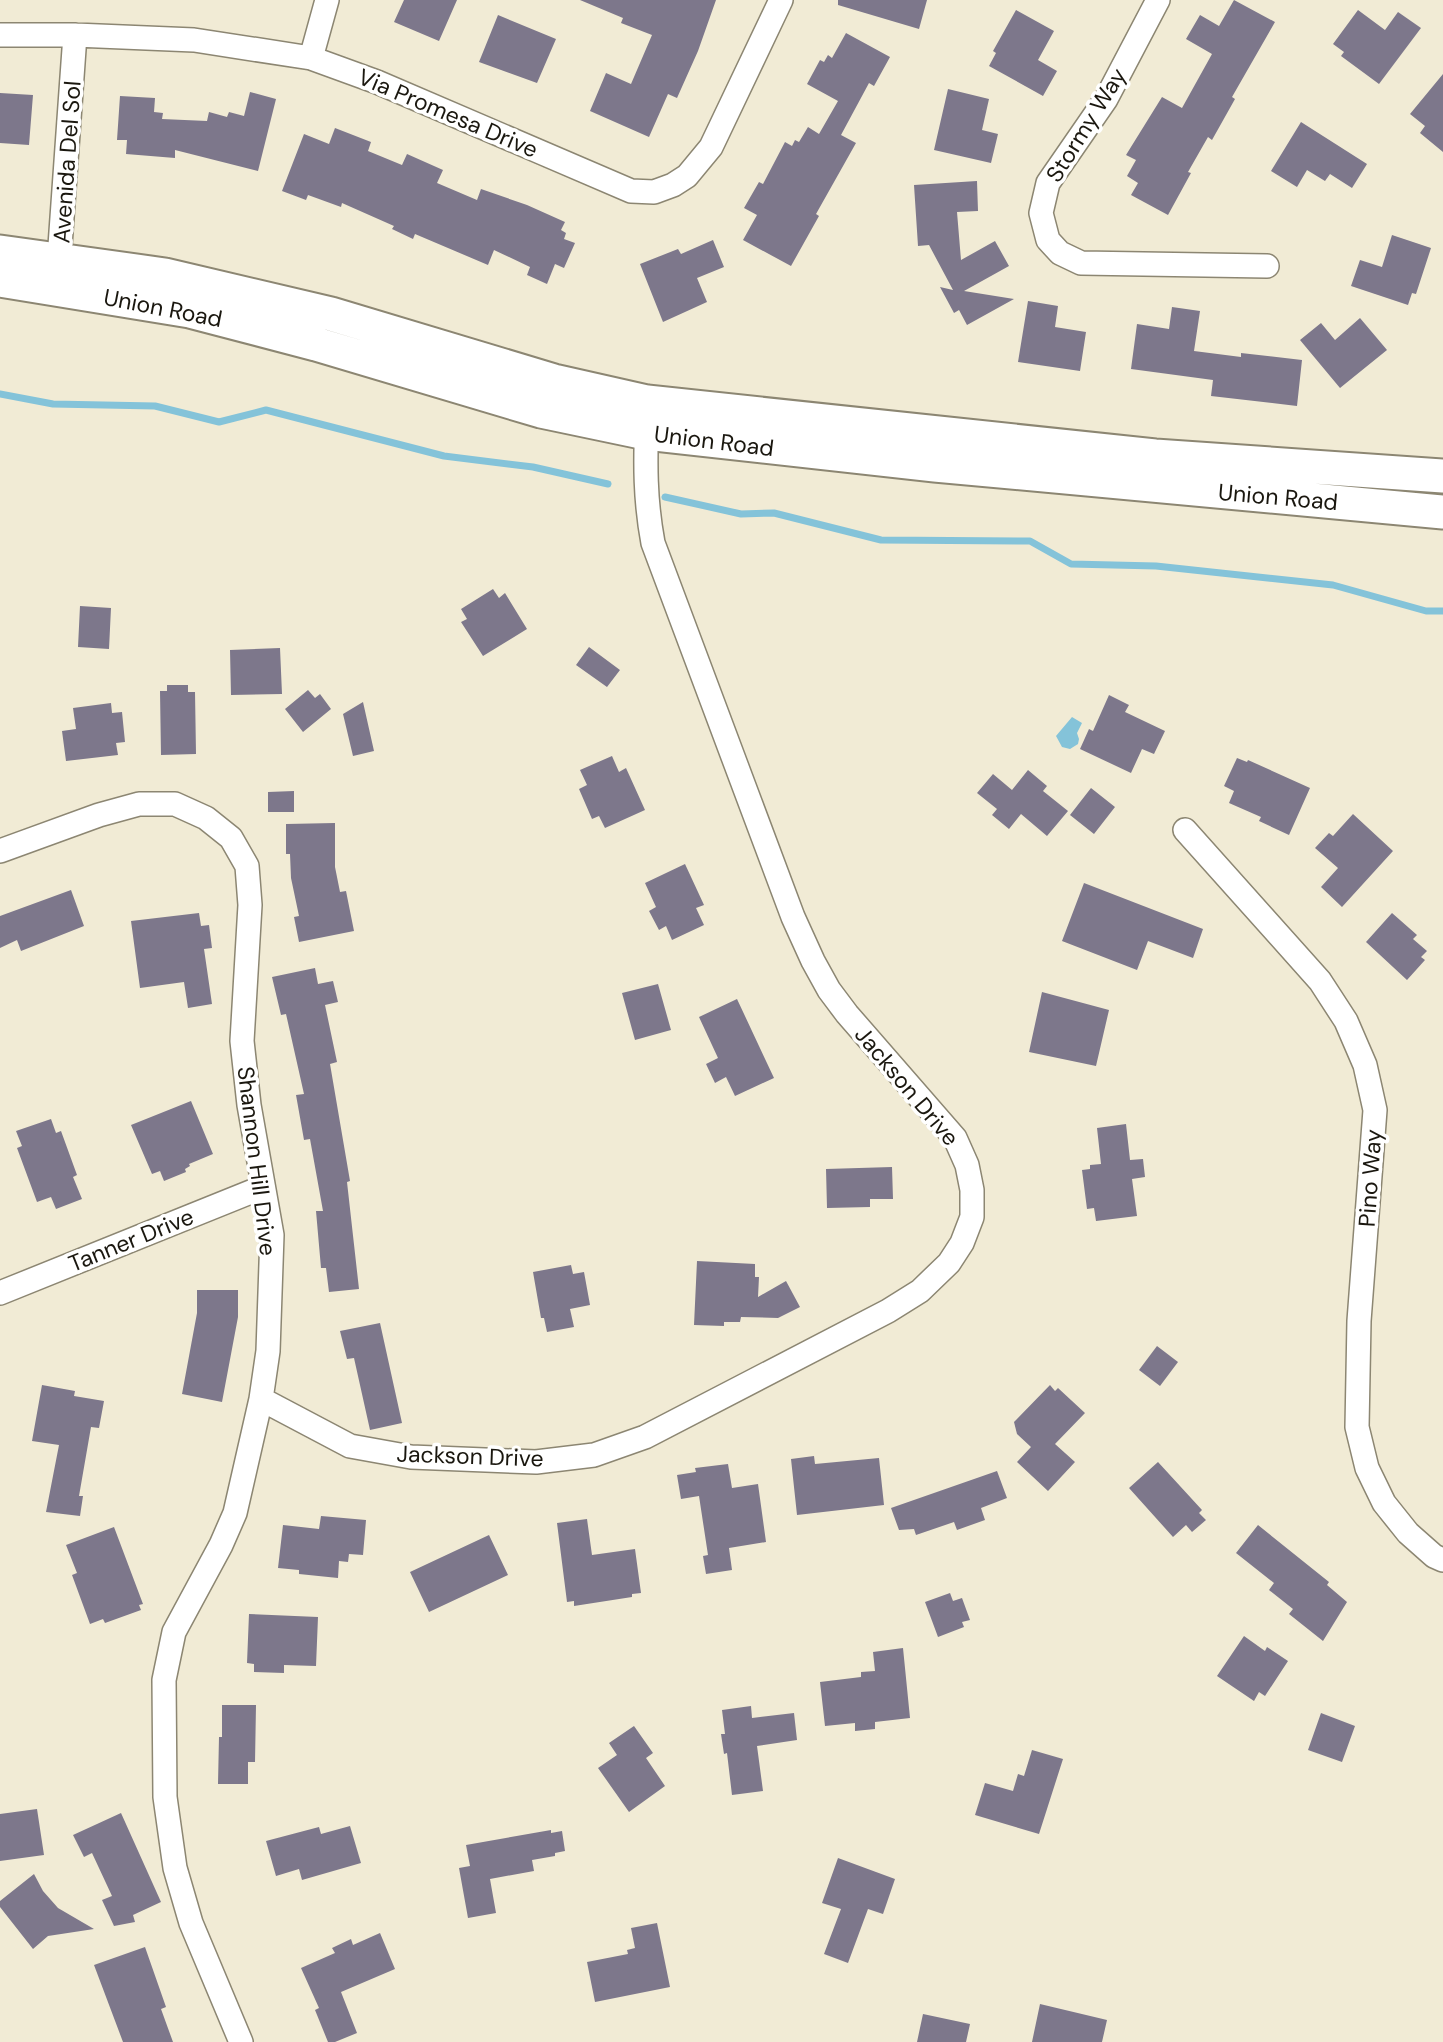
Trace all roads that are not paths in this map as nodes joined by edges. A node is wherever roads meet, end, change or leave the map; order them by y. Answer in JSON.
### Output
{"nodes":[{"id":1,"x":327,"y":0,"type":"edge"},
{"id":2,"x":781,"y":0,"type":"edge"},
{"id":3,"x":1158,"y":0,"type":"edge"},
{"id":4,"x":0,"y":35,"type":"edge"},
{"id":5,"x":75,"y":36,"type":"junction"},
{"id":6,"x":310,"y":58,"type":"junction"},
{"id":7,"x":0,"y":252,"type":"edge"},
{"id":8,"x":1267,"y":266,"type":"dead end"},
{"id":9,"x":59,"y":274,"type":"junction"},
{"id":10,"x":0,"y":280,"type":"edge"},
{"id":11,"x":647,"y":418,"type":"junction"},
{"id":12,"x":1442,"y":472,"type":"edge"},
{"id":13,"x":1439,"y":512,"type":"edge"},
{"id":14,"x":1185,"y":830,"type":"dead end"},
{"id":15,"x":0,"y":851,"type":"edge"},
{"id":16,"x":262,"y":1187,"type":"junction"},
{"id":17,"x":0,"y":1293,"type":"edge"},
{"id":18,"x":261,"y":1399,"type":"junction"},
{"id":19,"x":1443,"y":1560,"type":"edge"},
{"id":20,"x":241,"y":2042,"type":"edge"}],
"edges":[{"from":1,"to":6,"type":"street"},
{"from":2,"to":6,"type":"street","name":"Via Promesa Drive"},
{"from":3,"to":8,"type":"street","name":"Stormy Way"},
{"from":4,"to":5,"type":"street","name":"Via Promesa Drive"},
{"from":5,"to":6,"type":"street","name":"Via Promesa Drive"},
{"from":5,"to":9,"type":"street","name":"Avenida Del Sol"},
{"from":7,"to":9,"type":"main road","name":"Union Road"},
{"from":9,"to":10,"type":"main road","name":"Union Road"},
{"from":9,"to":11,"type":"main road","name":"Union Road"},
{"from":11,"to":12,"type":"main road","name":"Union Road"},
{"from":11,"to":13,"type":"main road","name":"Union Road"},
{"from":11,"to":18,"type":"street","name":"Jackson Drive"},
{"from":12,"to":13,"type":"street"},
{"from":14,"to":19,"type":"street","name":"Pino Way"},
{"from":15,"to":16,"type":"street","name":"Shannon Hill Drive"},
{"from":16,"to":17,"type":"street","name":"Tanner Drive"},
{"from":16,"to":18,"type":"street","name":"Shannon Hill Drive"},
{"from":18,"to":20,"type":"street","name":"Shannon Hill Drive"}]}
